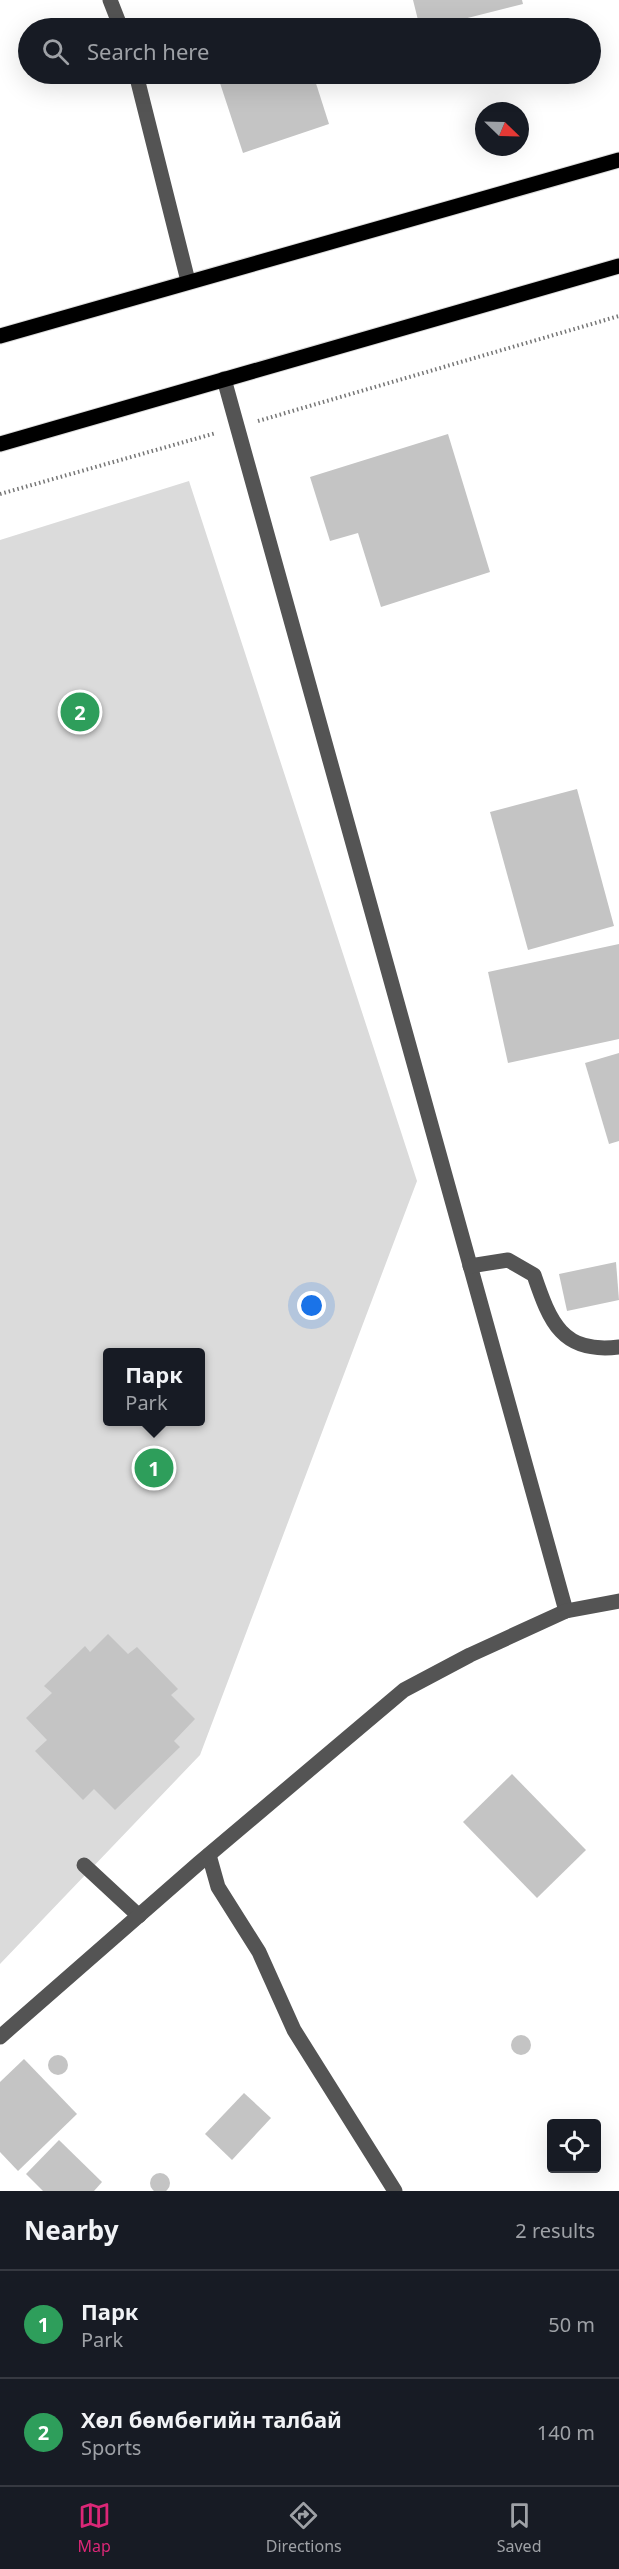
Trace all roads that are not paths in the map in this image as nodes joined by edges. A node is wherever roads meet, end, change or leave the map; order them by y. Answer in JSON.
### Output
{"nodes":[{"id":1,"x":110,"y":0,"type":"edge"},
{"id":2,"x":117,"y":18,"type":"edge"},
{"id":3,"x":139,"y":84,"type":"edge"},
{"id":4,"x":619,"y":160,"type":"edge"},
{"id":5,"x":619,"y":266,"type":"edge"},
{"id":6,"x":188,"y":281,"type":"junction"},
{"id":7,"x":0,"y":336,"type":"edge"},
{"id":8,"x":224,"y":379,"type":"junction"},
{"id":9,"x":0,"y":444,"type":"edge"},
{"id":10,"x":470,"y":1266,"type":"junction"},
{"id":11,"x":619,"y":1347,"type":"edge"},
{"id":12,"x":619,"y":1601,"type":"edge"},
{"id":13,"x":566,"y":1611,"type":"junction"},
{"id":14,"x":208,"y":1855,"type":"junction"},
{"id":15,"x":84,"y":1865,"type":"dead end"},
{"id":16,"x":139,"y":1916,"type":"junction"},
{"id":17,"x":0,"y":2037,"type":"edge"},
{"id":18,"x":396,"y":2191,"type":"edge"}],
"edges":[{"from":1,"to":2,"type":"street"},
{"from":3,"to":6,"type":"street"},
{"from":4,"to":6,"type":"main road"},
{"from":5,"to":8,"type":"main road"},
{"from":6,"to":7,"type":"main road"},
{"from":8,"to":9,"type":"main road"},
{"from":8,"to":10,"type":"street"},
{"from":10,"to":11,"type":"street"},
{"from":10,"to":13,"type":"street"},
{"from":12,"to":13,"type":"street"},
{"from":13,"to":14,"type":"street"},
{"from":14,"to":16,"type":"street"},
{"from":14,"to":18,"type":"street"},
{"from":15,"to":16,"type":"street"},
{"from":16,"to":17,"type":"street"}]}
